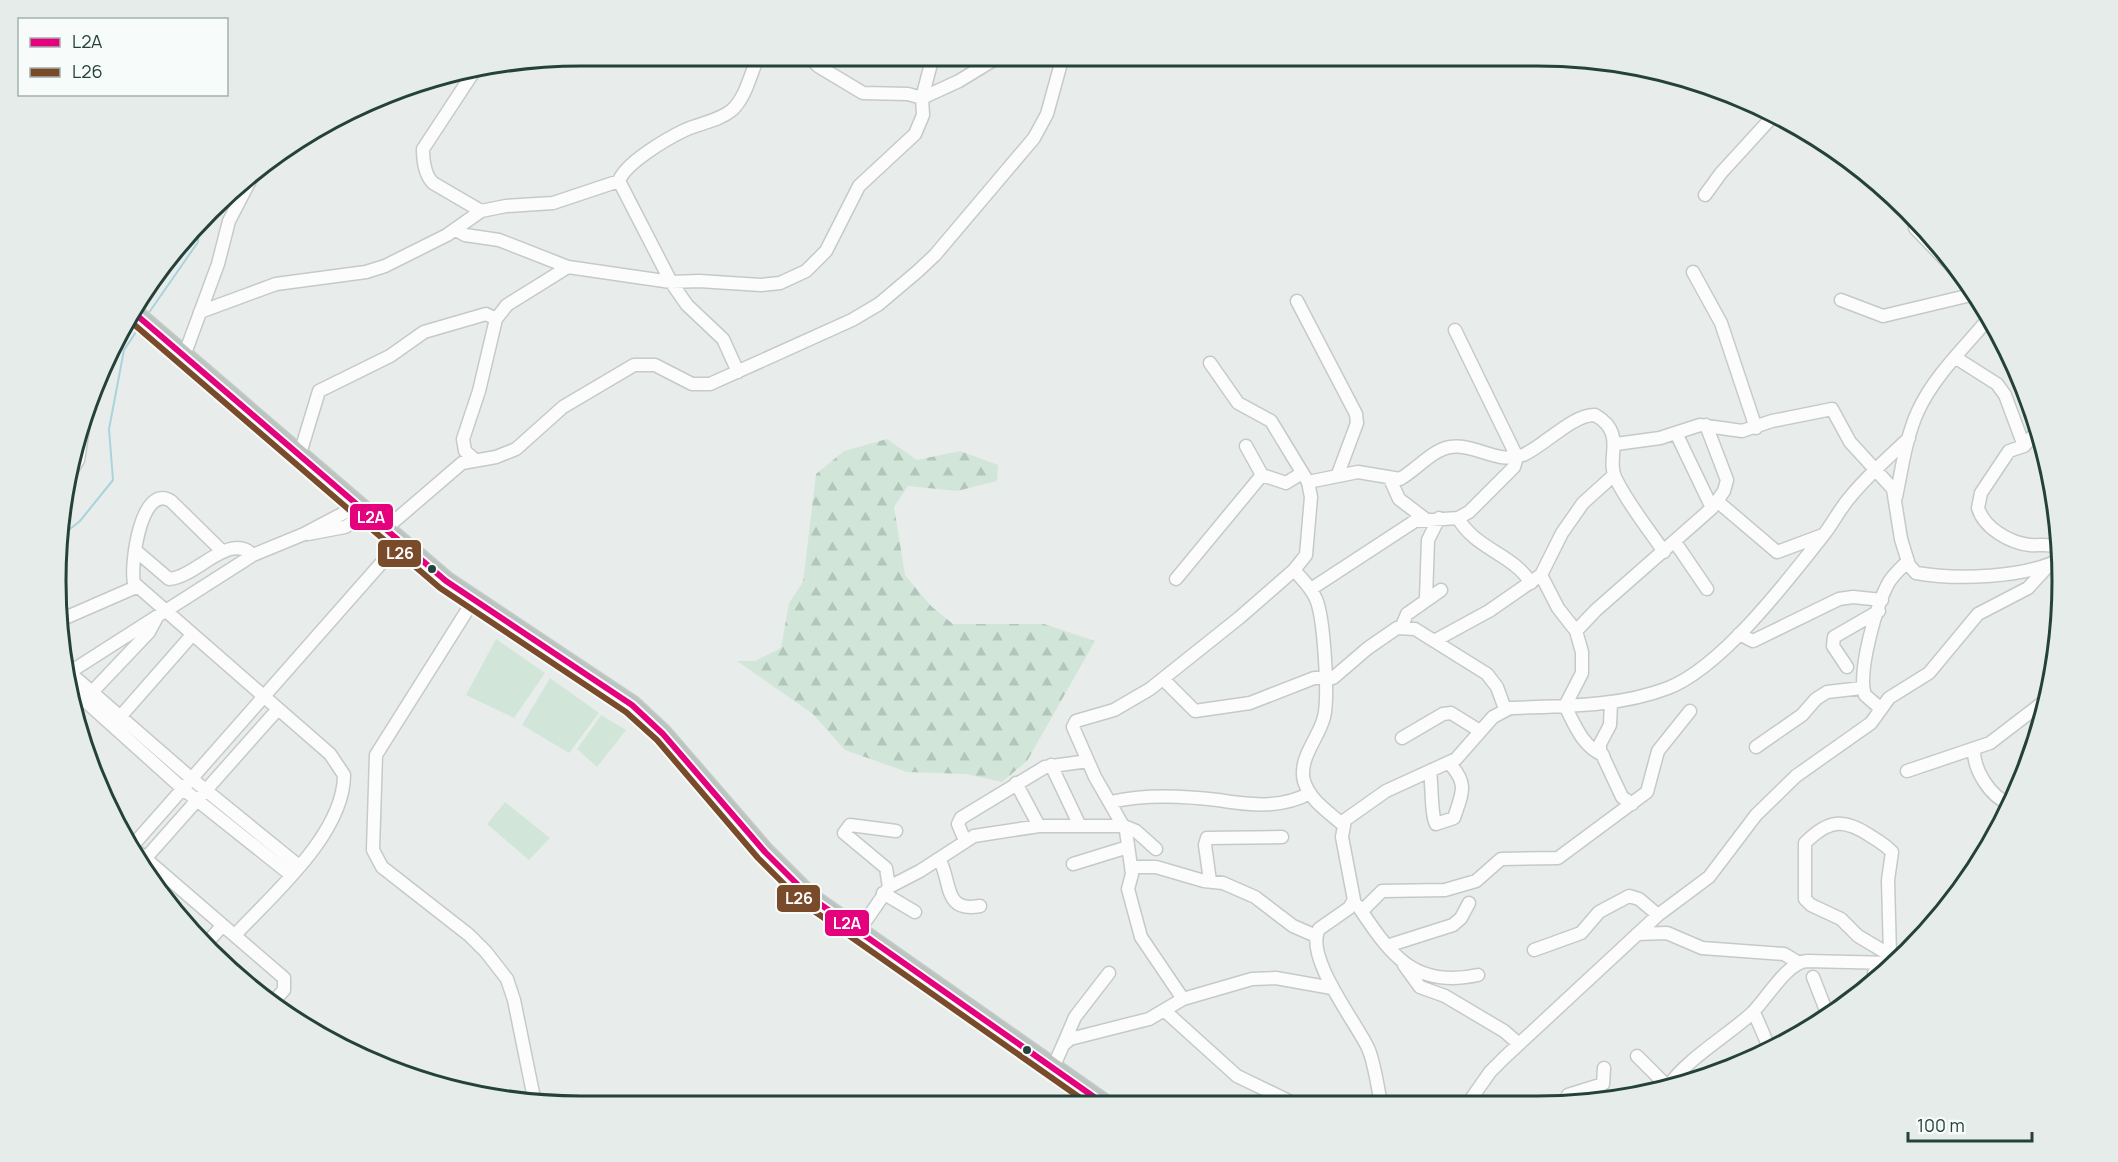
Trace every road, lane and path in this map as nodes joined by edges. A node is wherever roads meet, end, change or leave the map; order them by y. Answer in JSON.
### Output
{"nodes":[{"id":1,"x":755,"y":66,"type":"edge"},
{"id":2,"x":818,"y":66,"type":"edge"},
{"id":3,"x":930,"y":66,"type":"edge"},
{"id":4,"x":984,"y":66,"type":"edge"},
{"id":5,"x":1060,"y":66,"type":"edge"},
{"id":6,"x":469,"y":79,"type":"edge"},
{"id":7,"x":922,"y":98,"type":"junction"},
{"id":8,"x":1768,"y":121,"type":"edge"},
{"id":9,"x":619,"y":181,"type":"junction"},
{"id":10,"x":245,"y":191,"type":"edge"},
{"id":11,"x":1705,"y":195,"type":"dead end"},
{"id":12,"x":481,"y":211,"type":"junction"},
{"id":13,"x":456,"y":230,"type":"junction"},
{"id":14,"x":568,"y":267,"type":"junction"},
{"id":15,"x":1694,"y":272,"type":"dead end"},
{"id":16,"x":671,"y":282,"type":"junction"},
{"id":17,"x":1966,"y":296,"type":"edge"},
{"id":18,"x":1297,"y":300,"type":"dead end"},
{"id":19,"x":1841,"y":300,"type":"dead end"},
{"id":20,"x":200,"y":312,"type":"junction"},
{"id":21,"x":140,"y":318,"type":"edge"},
{"id":22,"x":496,"y":319,"type":"junction"},
{"id":23,"x":1983,"y":325,"type":"edge"},
{"id":24,"x":1455,"y":330,"type":"dead end"},
{"id":25,"x":184,"y":356,"type":"junction"},
{"id":26,"x":1956,"y":358,"type":"junction"},
{"id":27,"x":1209,"y":363,"type":"dead end"},
{"id":28,"x":738,"y":372,"type":"junction"},
{"id":29,"x":1706,"y":425,"type":"junction"},
{"id":30,"x":1756,"y":428,"type":"junction"},
{"id":31,"x":1676,"y":433,"type":"junction"},
{"id":32,"x":1909,"y":438,"type":"junction"},
{"id":33,"x":2031,"y":438,"type":"edge"},
{"id":34,"x":1616,"y":444,"type":"junction"},
{"id":35,"x":1246,"y":446,"type":"dead end"},
{"id":36,"x":2024,"y":446,"type":"junction"},
{"id":37,"x":295,"y":454,"type":"junction"},
{"id":38,"x":1517,"y":457,"type":"junction"},
{"id":39,"x":474,"y":459,"type":"junction"},
{"id":40,"x":1875,"y":472,"type":"junction"},
{"id":41,"x":1338,"y":474,"type":"junction"},
{"id":42,"x":1262,"y":475,"type":"junction"},
{"id":43,"x":1614,"y":475,"type":"junction"},
{"id":44,"x":1305,"y":477,"type":"junction"},
{"id":45,"x":1390,"y":479,"type":"junction"},
{"id":46,"x":1896,"y":497,"type":"junction"},
{"id":47,"x":1715,"y":504,"type":"junction"},
{"id":48,"x":361,"y":510,"type":"junction"},
{"id":49,"x":1424,"y":518,"type":"junction"},
{"id":50,"x":1439,"y":518,"type":"junction"},
{"id":51,"x":1458,"y":518,"type":"junction"},
{"id":52,"x":384,"y":530,"type":"junction"},
{"id":53,"x":1824,"y":534,"type":"junction"},
{"id":54,"x":1676,"y":542,"type":"junction"},
{"id":55,"x":399,"y":543,"type":"junction"},
{"id":56,"x":2051,"y":545,"type":"edge"},
{"id":57,"x":135,"y":550,"type":"junction"},
{"id":58,"x":223,"y":552,"type":"junction"},
{"id":59,"x":1664,"y":552,"type":"junction"},
{"id":60,"x":253,"y":555,"type":"junction"},
{"id":61,"x":1908,"y":561,"type":"junction"},
{"id":62,"x":2049,"y":565,"type":"joint"},
{"id":63,"x":1294,"y":570,"type":"junction"},
{"id":64,"x":1176,"y":579,"type":"dead end"},
{"id":65,"x":1536,"y":579,"type":"junction"},
{"id":66,"x":136,"y":587,"type":"junction"},
{"id":67,"x":1311,"y":589,"type":"junction"},
{"id":68,"x":1707,"y":589,"type":"dead end"},
{"id":69,"x":1441,"y":590,"type":"dead end"},
{"id":70,"x":1426,"y":598,"type":"junction"},
{"id":71,"x":473,"y":601,"type":"junction"},
{"id":72,"x":1880,"y":605,"type":"junction"},
{"id":73,"x":162,"y":614,"type":"junction"},
{"id":74,"x":67,"y":617,"type":"edge"},
{"id":75,"x":1401,"y":628,"type":"junction"},
{"id":76,"x":1576,"y":632,"type":"junction"},
{"id":77,"x":1739,"y":633,"type":"junction"},
{"id":78,"x":192,"y":635,"type":"junction"},
{"id":79,"x":1434,"y":641,"type":"junction"},
{"id":80,"x":1847,"y":667,"type":"dead end"},
{"id":81,"x":74,"y":670,"type":"edge"},
{"id":82,"x":75,"y":678,"type":"edge"},
{"id":83,"x":1324,"y":678,"type":"junction"},
{"id":84,"x":1162,"y":679,"type":"junction"},
{"id":85,"x":1862,"y":688,"type":"junction"},
{"id":86,"x":92,"y":692,"type":"junction"},
{"id":87,"x":80,"y":696,"type":"edge"},
{"id":88,"x":264,"y":696,"type":"junction"},
{"id":89,"x":1611,"y":702,"type":"junction"},
{"id":90,"x":1565,"y":706,"type":"junction"},
{"id":91,"x":2035,"y":708,"type":"edge"},
{"id":92,"x":1505,"y":709,"type":"junction"},
{"id":93,"x":1881,"y":709,"type":"junction"},
{"id":94,"x":278,"y":710,"type":"junction"},
{"id":95,"x":1690,"y":711,"type":"dead end"},
{"id":96,"x":120,"y":717,"type":"junction"},
{"id":97,"x":1480,"y":731,"type":"junction"},
{"id":98,"x":1402,"y":738,"type":"dead end"},
{"id":99,"x":1756,"y":747,"type":"dead end"},
{"id":100,"x":1974,"y":749,"type":"junction"},
{"id":101,"x":1603,"y":755,"type":"junction"},
{"id":102,"x":1088,"y":761,"type":"junction"},
{"id":103,"x":1449,"y":763,"type":"junction"},
{"id":104,"x":1051,"y":765,"type":"junction"},
{"id":105,"x":1430,"y":771,"type":"junction"},
{"id":106,"x":1907,"y":771,"type":"dead end"},
{"id":107,"x":192,"y":779,"type":"junction"},
{"id":108,"x":1016,"y":783,"type":"junction"},
{"id":109,"x":183,"y":789,"type":"junction"},
{"id":110,"x":208,"y":791,"type":"junction"},
{"id":111,"x":1310,"y":793,"type":"junction"},
{"id":112,"x":2003,"y":800,"type":"edge"},
{"id":113,"x":200,"y":801,"type":"junction"},
{"id":114,"x":1111,"y":802,"type":"junction"},
{"id":115,"x":1632,"y":804,"type":"junction"},
{"id":116,"x":1080,"y":825,"type":"junction"},
{"id":117,"x":1124,"y":825,"type":"junction"},
{"id":118,"x":1343,"y":825,"type":"junction"},
{"id":119,"x":1039,"y":826,"type":"junction"},
{"id":120,"x":896,"y":831,"type":"dead end"},
{"id":121,"x":1282,"y":837,"type":"dead end"},
{"id":122,"x":137,"y":841,"type":"edge"},
{"id":123,"x":965,"y":841,"type":"junction"},
{"id":124,"x":1128,"y":848,"type":"junction"},
{"id":125,"x":1156,"y":849,"type":"dead end"},
{"id":126,"x":145,"y":855,"type":"edge"},
{"id":127,"x":939,"y":859,"type":"junction"},
{"id":128,"x":151,"y":864,"type":"edge"},
{"id":129,"x":1073,"y":864,"type":"dead end"},
{"id":130,"x":1132,"y":867,"type":"junction"},
{"id":131,"x":295,"y":871,"type":"junction"},
{"id":132,"x":1210,"y":881,"type":"junction"},
{"id":133,"x":886,"y":890,"type":"junction"},
{"id":134,"x":1354,"y":900,"type":"junction"},
{"id":135,"x":1469,"y":903,"type":"dead end"},
{"id":136,"x":980,"y":906,"type":"dead end"},
{"id":137,"x":1362,"y":911,"type":"junction"},
{"id":138,"x":915,"y":912,"type":"dead end"},
{"id":139,"x":1658,"y":915,"type":"junction"},
{"id":140,"x":222,"y":926,"type":"junction"},
{"id":141,"x":858,"y":932,"type":"junction"},
{"id":142,"x":1636,"y":934,"type":"junction"},
{"id":143,"x":235,"y":935,"type":"junction"},
{"id":144,"x":1316,"y":936,"type":"junction"},
{"id":145,"x":211,"y":939,"type":"edge"},
{"id":146,"x":1387,"y":946,"type":"junction"},
{"id":147,"x":1534,"y":950,"type":"dead end"},
{"id":148,"x":1891,"y":955,"type":"edge"},
{"id":149,"x":1888,"y":958,"type":"edge"},
{"id":150,"x":1885,"y":960,"type":"edge"},
{"id":151,"x":1798,"y":963,"type":"junction"},
{"id":152,"x":1404,"y":965,"type":"junction"},
{"id":153,"x":1109,"y":972,"type":"dead end"},
{"id":154,"x":1478,"y":975,"type":"dead end"},
{"id":155,"x":1813,"y":977,"type":"dead end"},
{"id":156,"x":1332,"y":988,"type":"junction"},
{"id":157,"x":278,"y":997,"type":"edge"},
{"id":158,"x":1183,"y":999,"type":"junction"},
{"id":159,"x":1825,"y":1008,"type":"edge"},
{"id":160,"x":1165,"y":1011,"type":"junction"},
{"id":161,"x":1752,"y":1013,"type":"junction"},
{"id":162,"x":1767,"y":1042,"type":"edge"},
{"id":163,"x":1519,"y":1044,"type":"junction"},
{"id":164,"x":1063,"y":1045,"type":"junction"},
{"id":165,"x":1637,"y":1056,"type":"dead end"},
{"id":166,"x":1053,"y":1068,"type":"junction"},
{"id":167,"x":1604,"y":1068,"type":"dead end"},
{"id":168,"x":1680,"y":1075,"type":"edge"},
{"id":169,"x":1661,"y":1080,"type":"edge"},
{"id":170,"x":533,"y":1094,"type":"edge"},
{"id":171,"x":1568,"y":1094,"type":"edge"},
{"id":172,"x":1093,"y":1096,"type":"edge"},
{"id":173,"x":1278,"y":1096,"type":"edge"},
{"id":174,"x":1379,"y":1096,"type":"edge"},
{"id":175,"x":1473,"y":1096,"type":"edge"}],
"edges":[{"from":1,"to":9,"type":"street"},
{"from":2,"to":7,"type":"street"},
{"from":3,"to":7,"type":"street"},
{"from":4,"to":7,"type":"street"},
{"from":5,"to":28,"type":"street"},
{"from":6,"to":12,"type":"street"},
{"from":7,"to":16,"type":"street"},
{"from":8,"to":11,"type":"street"},
{"from":9,"to":12,"type":"street"},
{"from":9,"to":16,"type":"street"},
{"from":10,"to":20,"type":"street"},
{"from":12,"to":13,"type":"street"},
{"from":13,"to":14,"type":"street"},
{"from":13,"to":20,"type":"street"},
{"from":14,"to":16,"type":"street"},
{"from":14,"to":22,"type":"street"},
{"from":15,"to":30,"type":"street"},
{"from":16,"to":28,"type":"street"},
{"from":17,"to":19,"type":"street"},
{"from":18,"to":41,"type":"street"},
{"from":20,"to":25,"type":"street"},
{"from":21,"to":25,"type":"highway"},
{"from":22,"to":37,"type":"street"},
{"from":22,"to":39,"type":"street"},
{"from":23,"to":26,"type":"street"},
{"from":24,"to":38,"type":"street"},
{"from":25,"to":37,"type":"highway"},
{"from":26,"to":32,"type":"street"},
{"from":26,"to":36,"type":"street"},
{"from":27,"to":44,"type":"street"},
{"from":28,"to":39,"type":"street"},
{"from":29,"to":30,"type":"street"},
{"from":29,"to":31,"type":"street"},
{"from":29,"to":47,"type":"street"},
{"from":30,"to":40,"type":"street"},
{"from":31,"to":34,"type":"street"},
{"from":31,"to":47,"type":"street"},
{"from":32,"to":40,"type":"street"},
{"from":32,"to":46,"type":"street"},
{"from":33,"to":36,"type":"street"},
{"from":34,"to":38,"type":"street"},
{"from":34,"to":43,"type":"street"},
{"from":35,"to":42,"type":"street"},
{"from":36,"to":56,"type":"street"},
{"from":37,"to":48,"type":"highway"},
{"from":38,"to":45,"type":"street"},
{"from":38,"to":51,"type":"street"},
{"from":39,"to":52,"type":"street"},
{"from":40,"to":46,"type":"street"},
{"from":40,"to":53,"type":"street"},
{"from":41,"to":44,"type":"street"},
{"from":41,"to":45,"type":"street"},
{"from":42,"to":44,"type":"street"},
{"from":42,"to":64,"type":"street"},
{"from":43,"to":59,"type":"street"},
{"from":43,"to":65,"type":"street"},
{"from":44,"to":63,"type":"street"},
{"from":45,"to":49,"type":"street"},
{"from":46,"to":61,"type":"street"},
{"from":47,"to":53,"type":"street"},
{"from":47,"to":54,"type":"street"},
{"from":48,"to":52,"type":"highway"},
{"from":48,"to":60,"type":"street"},
{"from":49,"to":50,"type":"street"},
{"from":49,"to":67,"type":"street"},
{"from":50,"to":51,"type":"street"},
{"from":50,"to":70,"type":"street"},
{"from":51,"to":65,"type":"street"},
{"from":52,"to":55,"type":"highway"},
{"from":53,"to":77,"type":"street"},
{"from":54,"to":59,"type":"street"},
{"from":54,"to":68,"type":"street"},
{"from":55,"to":71,"type":"highway"},
{"from":55,"to":88,"type":"street"},
{"from":57,"to":58,"type":"street"},
{"from":57,"to":58,"type":"street"},
{"from":57,"to":66,"type":"street"},
{"from":58,"to":60,"type":"street"},
{"from":59,"to":76,"type":"street"},
{"from":60,"to":73,"type":"street"},
{"from":61,"to":62,"type":"street"},
{"from":61,"to":72,"type":"street"},
{"from":62,"to":93,"type":"street"},
{"from":63,"to":67,"type":"street"},
{"from":63,"to":84,"type":"street"},
{"from":65,"to":76,"type":"street"},
{"from":65,"to":79,"type":"street"},
{"from":66,"to":73,"type":"street"},
{"from":66,"to":74,"type":"street"},
{"from":67,"to":83,"type":"street"},
{"from":69,"to":70,"type":"street"},
{"from":70,"to":75,"type":"street"},
{"from":71,"to":141,"type":"highway"},
{"from":71,"to":170,"type":"street"},
{"from":72,"to":77,"type":"street"},
{"from":72,"to":80,"type":"street"},
{"from":72,"to":85,"type":"street"},
{"from":73,"to":78,"type":"street"},
{"from":73,"to":81,"type":"street"},
{"from":73,"to":86,"type":"street"},
{"from":75,"to":79,"type":"street"},
{"from":75,"to":83,"type":"street"},
{"from":76,"to":90,"type":"street"},
{"from":77,"to":89,"type":"street"},
{"from":78,"to":88,"type":"street"},
{"from":78,"to":96,"type":"street"},
{"from":79,"to":92,"type":"street"},
{"from":82,"to":86,"type":"street"},
{"from":83,"to":84,"type":"street"},
{"from":83,"to":111,"type":"street"},
{"from":84,"to":102,"type":"street"},
{"from":85,"to":93,"type":"street"},
{"from":85,"to":99,"type":"street"},
{"from":86,"to":96,"type":"street"},
{"from":87,"to":109,"type":"street"},
{"from":88,"to":94,"type":"street"},
{"from":88,"to":107,"type":"street"},
{"from":89,"to":90,"type":"street"},
{"from":89,"to":101,"type":"street"},
{"from":90,"to":92,"type":"street"},
{"from":90,"to":101,"type":"street"},
{"from":91,"to":100,"type":"street"},
{"from":92,"to":97,"type":"street"},
{"from":93,"to":139,"type":"street"},
{"from":94,"to":110,"type":"street"},
{"from":94,"to":131,"type":"street"},
{"from":95,"to":115,"type":"street"},
{"from":96,"to":107,"type":"street"},
{"from":97,"to":98,"type":"street"},
{"from":97,"to":103,"type":"street"},
{"from":100,"to":106,"type":"street"},
{"from":100,"to":112,"type":"street"},
{"from":101,"to":115,"type":"street"},
{"from":102,"to":104,"type":"street"},
{"from":102,"to":114,"type":"street"},
{"from":103,"to":105,"type":"street"},
{"from":103,"to":105,"type":"street"},
{"from":104,"to":108,"type":"street"},
{"from":104,"to":116,"type":"street"},
{"from":105,"to":118,"type":"street"},
{"from":107,"to":109,"type":"street"},
{"from":107,"to":110,"type":"street"},
{"from":108,"to":119,"type":"street"},
{"from":108,"to":123,"type":"street"},
{"from":109,"to":113,"type":"street"},
{"from":109,"to":122,"type":"street"},
{"from":110,"to":113,"type":"street"},
{"from":110,"to":131,"type":"street"},
{"from":111,"to":114,"type":"street"},
{"from":111,"to":118,"type":"street"},
{"from":113,"to":126,"type":"street"},
{"from":113,"to":131,"type":"street"},
{"from":114,"to":117,"type":"street"},
{"from":115,"to":137,"type":"street"},
{"from":116,"to":117,"type":"street"},
{"from":116,"to":119,"type":"street"},
{"from":117,"to":124,"type":"street"},
{"from":117,"to":125,"type":"street"},
{"from":118,"to":134,"type":"street"},
{"from":119,"to":123,"type":"street"},
{"from":120,"to":133,"type":"street"},
{"from":121,"to":132,"type":"street"},
{"from":123,"to":127,"type":"street"},
{"from":124,"to":129,"type":"street"},
{"from":124,"to":130,"type":"street"},
{"from":127,"to":133,"type":"street"},
{"from":127,"to":136,"type":"street"},
{"from":128,"to":140,"type":"street"},
{"from":130,"to":132,"type":"street"},
{"from":130,"to":158,"type":"street"},
{"from":131,"to":143,"type":"street"},
{"from":132,"to":144,"type":"street"},
{"from":133,"to":138,"type":"street"},
{"from":133,"to":141,"type":"street"},
{"from":134,"to":137,"type":"street"},
{"from":134,"to":144,"type":"street"},
{"from":135,"to":146,"type":"street"},
{"from":137,"to":146,"type":"street"},
{"from":139,"to":142,"type":"street"},
{"from":139,"to":147,"type":"street"},
{"from":140,"to":143,"type":"street"},
{"from":140,"to":145,"type":"street"},
{"from":141,"to":166,"type":"highway"},
{"from":142,"to":151,"type":"street"},
{"from":142,"to":163,"type":"street"},
{"from":143,"to":157,"type":"street"},
{"from":144,"to":156,"type":"street"},
{"from":146,"to":152,"type":"street"},
{"from":148,"to":149,"type":"street"},
{"from":150,"to":151,"type":"street"},
{"from":151,"to":161,"type":"street"},
{"from":152,"to":154,"type":"street"},
{"from":152,"to":163,"type":"street"},
{"from":153,"to":164,"type":"street"},
{"from":155,"to":159,"type":"street"},
{"from":156,"to":158,"type":"street"},
{"from":156,"to":174,"type":"street"},
{"from":158,"to":160,"type":"street"},
{"from":160,"to":164,"type":"street"},
{"from":160,"to":173,"type":"street"},
{"from":161,"to":162,"type":"street"},
{"from":161,"to":168,"type":"street"},
{"from":163,"to":175,"type":"street"},
{"from":164,"to":166,"type":"street"},
{"from":165,"to":169,"type":"street"},
{"from":166,"to":172,"type":"highway"},
{"from":167,"to":171,"type":"street"}]}
